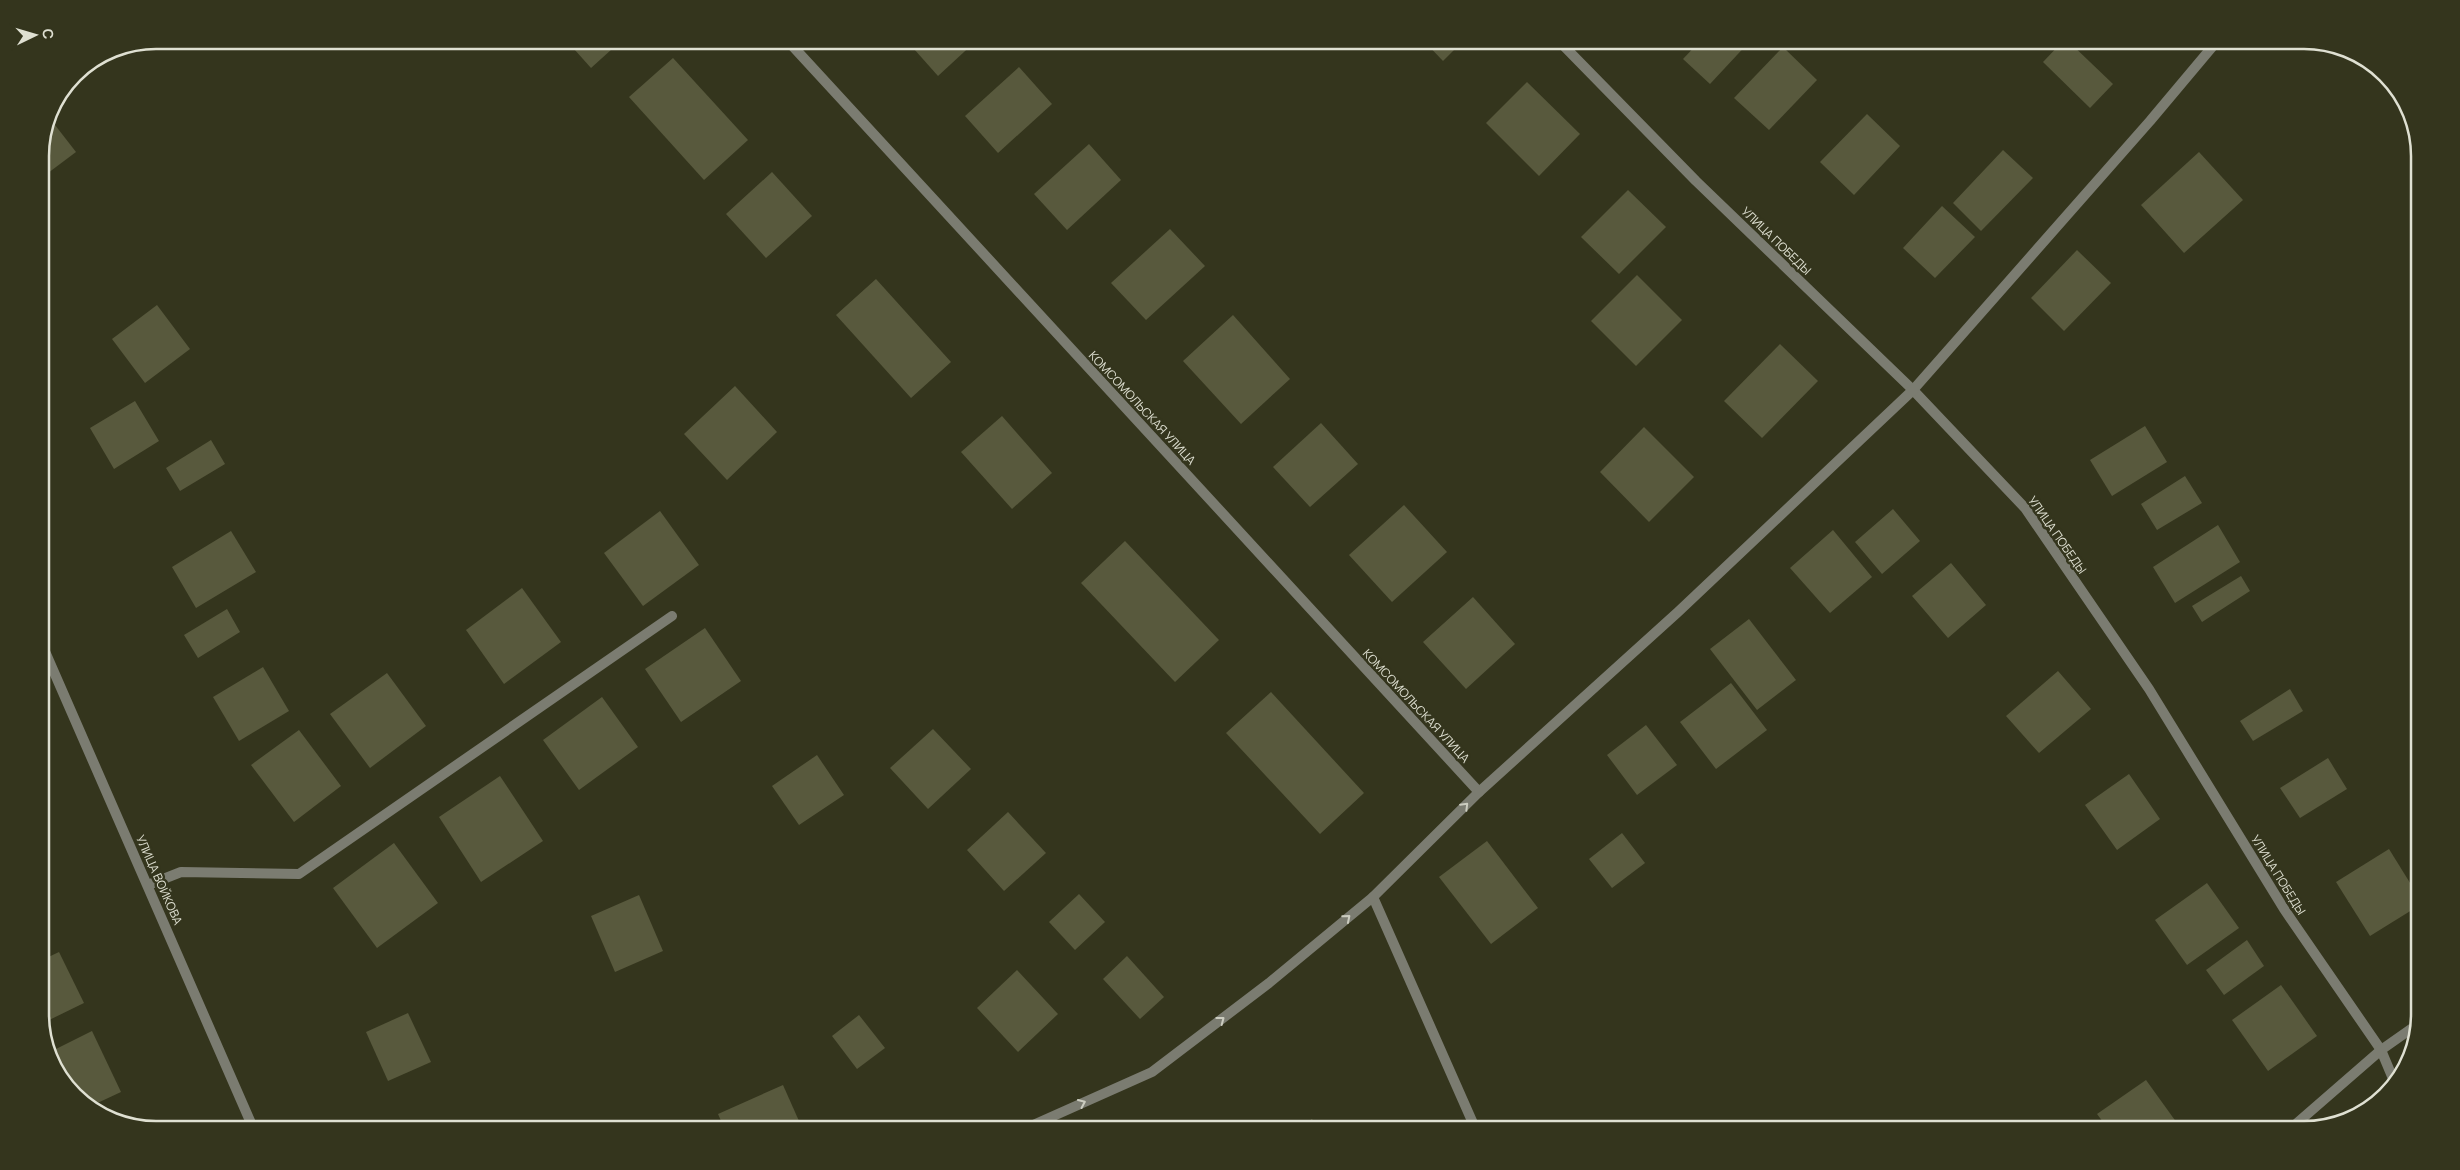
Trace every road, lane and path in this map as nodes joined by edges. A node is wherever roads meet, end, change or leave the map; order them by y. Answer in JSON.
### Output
{"nodes":[{"id":1,"x":795,"y":49,"type":"edge"},
{"id":2,"x":1567,"y":49,"type":"edge"},
{"id":3,"x":2210,"y":49,"type":"edge"},
{"id":4,"x":1912,"y":390,"type":"junction"},
{"id":5,"x":672,"y":616,"type":"dead end"},
{"id":6,"x":49,"y":660,"type":"edge"},
{"id":7,"x":1478,"y":792,"type":"junction"},
{"id":8,"x":148,"y":885,"type":"junction"},
{"id":9,"x":1373,"y":896,"type":"junction"},
{"id":10,"x":2410,"y":1030,"type":"edge"},
{"id":11,"x":2381,"y":1050,"type":"junction"},
{"id":12,"x":2392,"y":1075,"type":"edge"},
{"id":13,"x":250,"y":1121,"type":"edge"},
{"id":14,"x":1042,"y":1121,"type":"edge"},
{"id":15,"x":1472,"y":1121,"type":"edge"},
{"id":16,"x":2299,"y":1121,"type":"edge"}],
"edges":[{"from":1,"to":7,"type":"street","name":"КОМСОМОЛЬСКАЯ УЛИЦА"},
{"from":2,"to":4,"type":"street","name":"УЛИЦА ПОБЕДЫ"},
{"from":3,"to":4,"type":"street"},
{"from":4,"to":7,"type":"street"},
{"from":4,"to":11,"type":"street","name":"УЛИЦА ПОБЕДЫ"},
{"from":5,"to":8,"type":"street"},
{"from":6,"to":8,"type":"street","name":"УЛИЦА ВОЙКОВА"},
{"from":9,"to":7,"type":"street","one_way":true},
{"from":8,"to":13,"type":"street","name":"УЛИЦА ВОЙКОВА"},
{"from":14,"to":9,"type":"street","one_way":true},
{"from":9,"to":15,"type":"street"},
{"from":10,"to":11,"type":"street"},
{"from":11,"to":12,"type":"street","name":"УЛИЦА ПОБЕДЫ"},
{"from":11,"to":16,"type":"street"}]}
